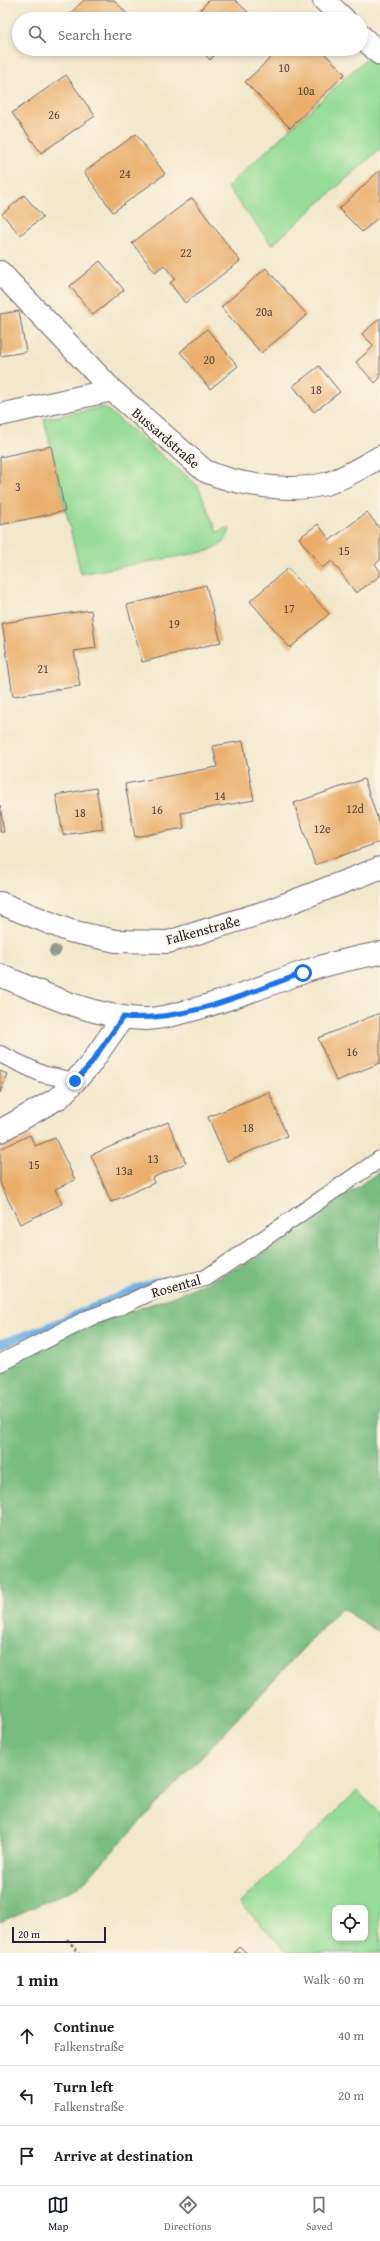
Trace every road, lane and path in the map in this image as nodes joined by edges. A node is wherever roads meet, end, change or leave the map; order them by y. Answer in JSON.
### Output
{"nodes":[{"id":1,"x":324,"y":0,"type":"edge"},
{"id":2,"x":337,"y":12,"type":"edge"},
{"id":3,"x":368,"y":43,"type":"edge"},
{"id":4,"x":380,"y":54,"type":"edge"},
{"id":5,"x":0,"y":272,"type":"edge"},
{"id":6,"x":112,"y":390,"type":"junction"},
{"id":7,"x":0,"y":415,"type":"edge"},
{"id":8,"x":380,"y":457,"type":"edge"},
{"id":9,"x":380,"y":868,"type":"edge"},
{"id":10,"x":0,"y":903,"type":"edge"},
{"id":11,"x":380,"y":953,"type":"edge"},
{"id":12,"x":0,"y":975,"type":"edge"},
{"id":13,"x":123,"y":1017,"type":"junction"},
{"id":14,"x":0,"y":1054,"type":"edge"},
{"id":15,"x":75,"y":1081,"type":"junction"},
{"id":16,"x":0,"y":1131,"type":"edge"},
{"id":17,"x":380,"y":1159,"type":"edge"},
{"id":18,"x":0,"y":1363,"type":"edge"},
{"id":19,"x":67,"y":1939,"type":"dead end"},
{"id":20,"x":79,"y":1953,"type":"edge"}],
"edges":[{"from":1,"to":2,"type":"street"},
{"from":3,"to":4,"type":"street"},
{"from":5,"to":6,"type":"street","name":"Bussardstraße"},
{"from":6,"to":7,"type":"street"},
{"from":6,"to":8,"type":"street","name":"Bussardstraße"},
{"from":9,"to":10,"type":"street","name":"Falkenstraße"},
{"from":11,"to":13,"type":"street"},
{"from":12,"to":13,"type":"street"},
{"from":13,"to":15,"type":"street"},
{"from":14,"to":15,"type":"lane"},
{"from":15,"to":16,"type":"street"},
{"from":17,"to":18,"type":"lane","name":"Rosental"},
{"from":19,"to":20,"type":"path"}]}
